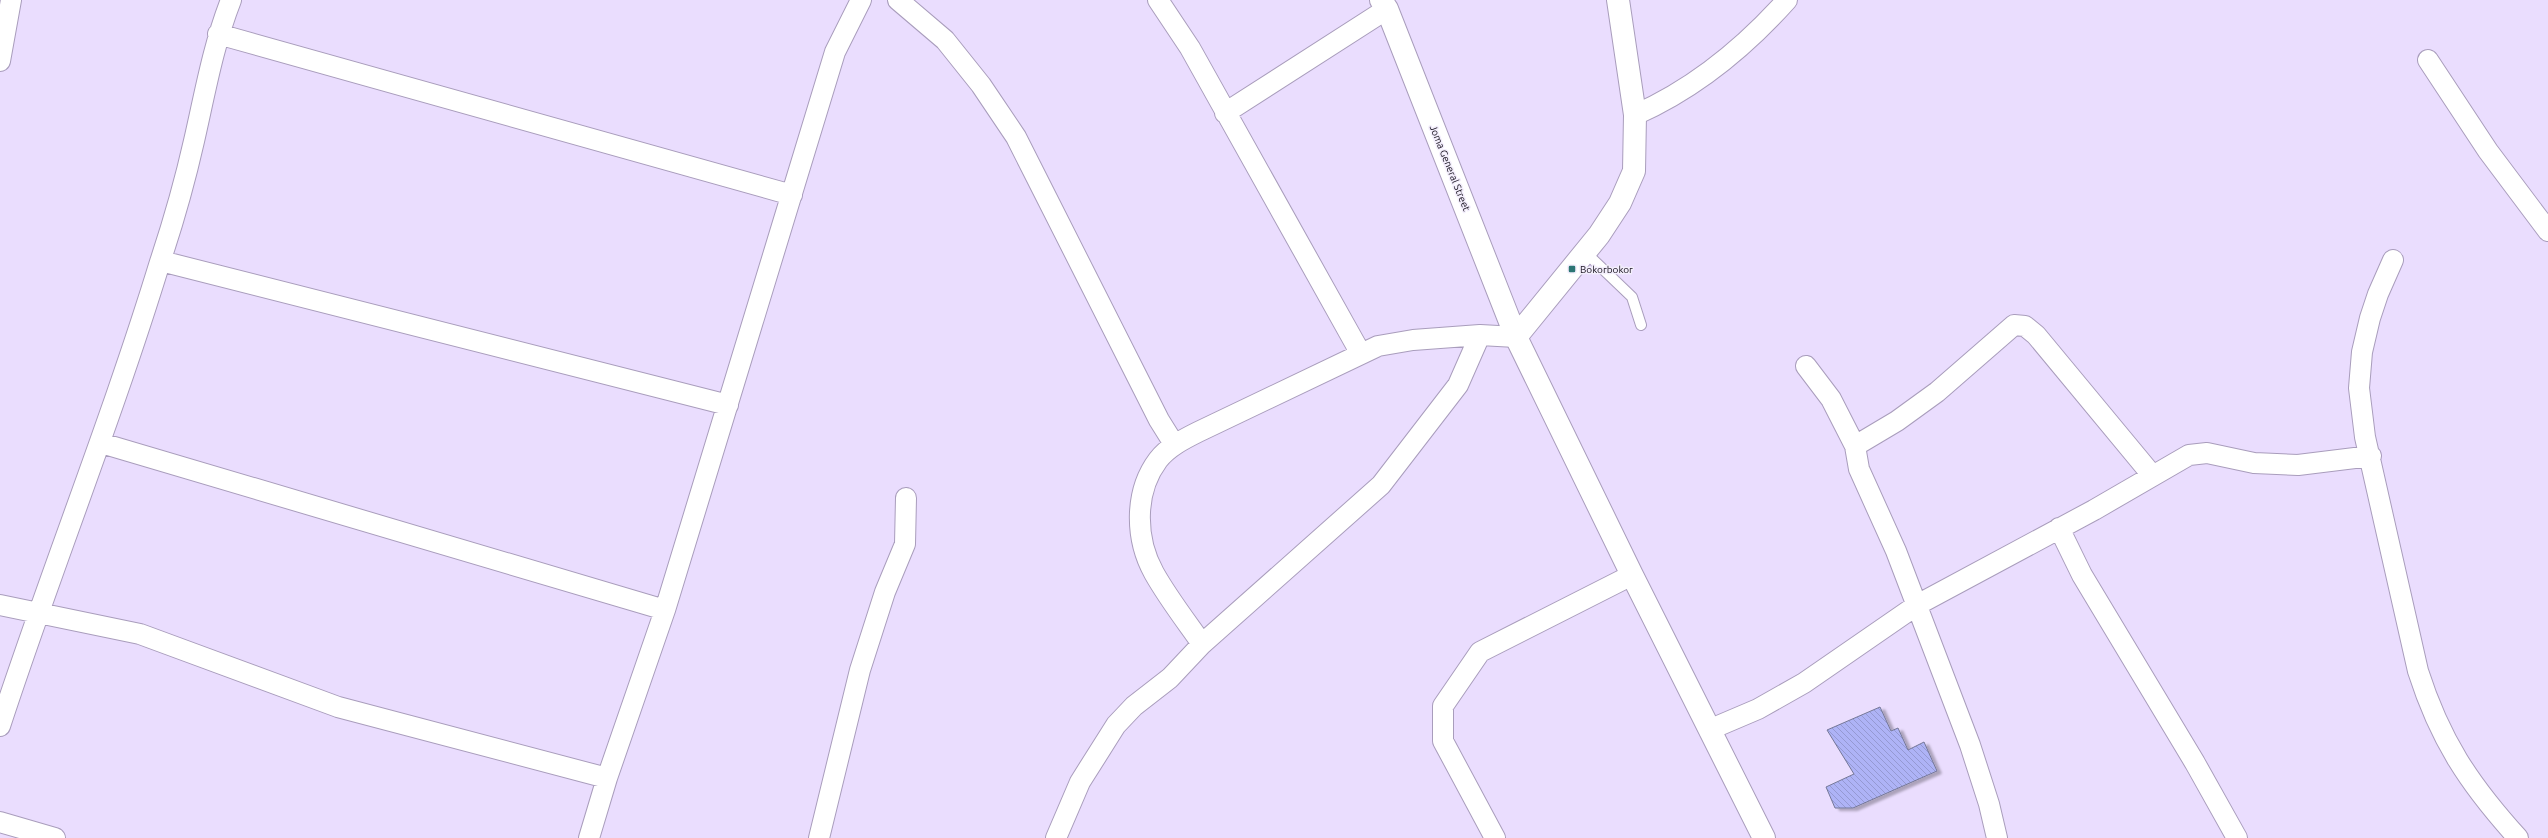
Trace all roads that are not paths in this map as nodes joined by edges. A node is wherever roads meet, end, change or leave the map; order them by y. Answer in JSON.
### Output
{"nodes":[{"id":1,"x":11,"y":0,"type":"edge"},
{"id":2,"x":231,"y":0,"type":"edge"},
{"id":3,"x":861,"y":0,"type":"edge"},
{"id":4,"x":898,"y":0,"type":"edge"},
{"id":5,"x":1158,"y":0,"type":"edge"},
{"id":6,"x":1618,"y":0,"type":"edge"},
{"id":7,"x":1787,"y":0,"type":"edge"},
{"id":8,"x":1384,"y":4,"type":"edge"},
{"id":9,"x":218,"y":34,"type":"junction"},
{"id":10,"x":2428,"y":60,"type":"dead end"},
{"id":11,"x":0,"y":61,"type":"edge"},
{"id":12,"x":1225,"y":113,"type":"junction"},
{"id":13,"x":1635,"y":115,"type":"junction"},
{"id":14,"x":792,"y":195,"type":"junction"},
{"id":15,"x":2545,"y":221,"type":"edge"},
{"id":16,"x":1586,"y":252,"type":"junction"},
{"id":17,"x":2393,"y":260,"type":"dead end"},
{"id":18,"x":161,"y":261,"type":"junction"},
{"id":19,"x":1641,"y":325,"type":"dead end"},
{"id":20,"x":1480,"y":335,"type":"junction"},
{"id":21,"x":1516,"y":337,"type":"junction"},
{"id":22,"x":1361,"y":354,"type":"junction"},
{"id":23,"x":1806,"y":366,"type":"dead end"},
{"id":24,"x":728,"y":405,"type":"junction"},
{"id":25,"x":101,"y":443,"type":"junction"},
{"id":26,"x":1174,"y":444,"type":"junction"},
{"id":27,"x":1854,"y":446,"type":"junction"},
{"id":28,"x":2371,"y":456,"type":"junction"},
{"id":29,"x":2152,"y":475,"type":"junction"},
{"id":30,"x":906,"y":498,"type":"dead end"},
{"id":31,"x":2059,"y":528,"type":"junction"},
{"id":32,"x":1632,"y":575,"type":"junction"},
{"id":33,"x":0,"y":605,"type":"edge"},
{"id":34,"x":1917,"y":605,"type":"junction"},
{"id":35,"x":665,"y":610,"type":"junction"},
{"id":36,"x":36,"y":614,"type":"junction"},
{"id":37,"x":1202,"y":644,"type":"junction"},
{"id":38,"x":0,"y":726,"type":"edge"},
{"id":39,"x":1711,"y":729,"type":"junction"},
{"id":40,"x":607,"y":778,"type":"junction"},
{"id":41,"x":0,"y":822,"type":"edge"},
{"id":42,"x":55,"y":838,"type":"edge"},
{"id":43,"x":589,"y":838,"type":"edge"},
{"id":44,"x":819,"y":838,"type":"edge"},
{"id":45,"x":1056,"y":838,"type":"edge"},
{"id":46,"x":1495,"y":838,"type":"edge"},
{"id":47,"x":1764,"y":838,"type":"edge"},
{"id":48,"x":1998,"y":838,"type":"edge"},
{"id":49,"x":2237,"y":838,"type":"edge"},
{"id":50,"x":2518,"y":838,"type":"edge"}],
"edges":[{"from":1,"to":11,"type":"street"},
{"from":2,"to":9,"type":"street"},
{"from":3,"to":14,"type":"street"},
{"from":4,"to":26,"type":"street"},
{"from":5,"to":12,"type":"street"},
{"from":6,"to":13,"type":"street"},
{"from":7,"to":13,"type":"street"},
{"from":8,"to":12,"type":"street"},
{"from":8,"to":21,"type":"street","name":"Joma General Street"},
{"from":9,"to":14,"type":"street"},
{"from":9,"to":18,"type":"street"},
{"from":10,"to":15,"type":"street"},
{"from":12,"to":22,"type":"street"},
{"from":13,"to":16,"type":"street"},
{"from":14,"to":24,"type":"street"},
{"from":16,"to":19,"type":"lane"},
{"from":16,"to":21,"type":"street"},
{"from":17,"to":28,"type":"street"},
{"from":18,"to":24,"type":"street"},
{"from":18,"to":25,"type":"street"},
{"from":20,"to":21,"type":"street"},
{"from":20,"to":22,"type":"street"},
{"from":20,"to":37,"type":"street"},
{"from":21,"to":32,"type":"street","name":"Joma General Street"},
{"from":22,"to":26,"type":"street"},
{"from":23,"to":27,"type":"street"},
{"from":24,"to":35,"type":"street"},
{"from":25,"to":35,"type":"street"},
{"from":25,"to":36,"type":"street"},
{"from":26,"to":37,"type":"street"},
{"from":27,"to":29,"type":"street"},
{"from":27,"to":34,"type":"street"},
{"from":28,"to":29,"type":"street"},
{"from":28,"to":50,"type":"street"},
{"from":29,"to":31,"type":"street"},
{"from":30,"to":44,"type":"street"},
{"from":31,"to":34,"type":"street"},
{"from":31,"to":49,"type":"street"},
{"from":32,"to":39,"type":"street","name":"Joma General Street"},
{"from":32,"to":46,"type":"street"},
{"from":33,"to":36,"type":"street"},
{"from":34,"to":39,"type":"street"},
{"from":34,"to":48,"type":"street"},
{"from":35,"to":40,"type":"street"},
{"from":36,"to":38,"type":"street"},
{"from":36,"to":40,"type":"street"},
{"from":37,"to":45,"type":"street"},
{"from":39,"to":47,"type":"street","name":"Joma General Street"},
{"from":40,"to":43,"type":"street"},
{"from":41,"to":42,"type":"street"}]}
